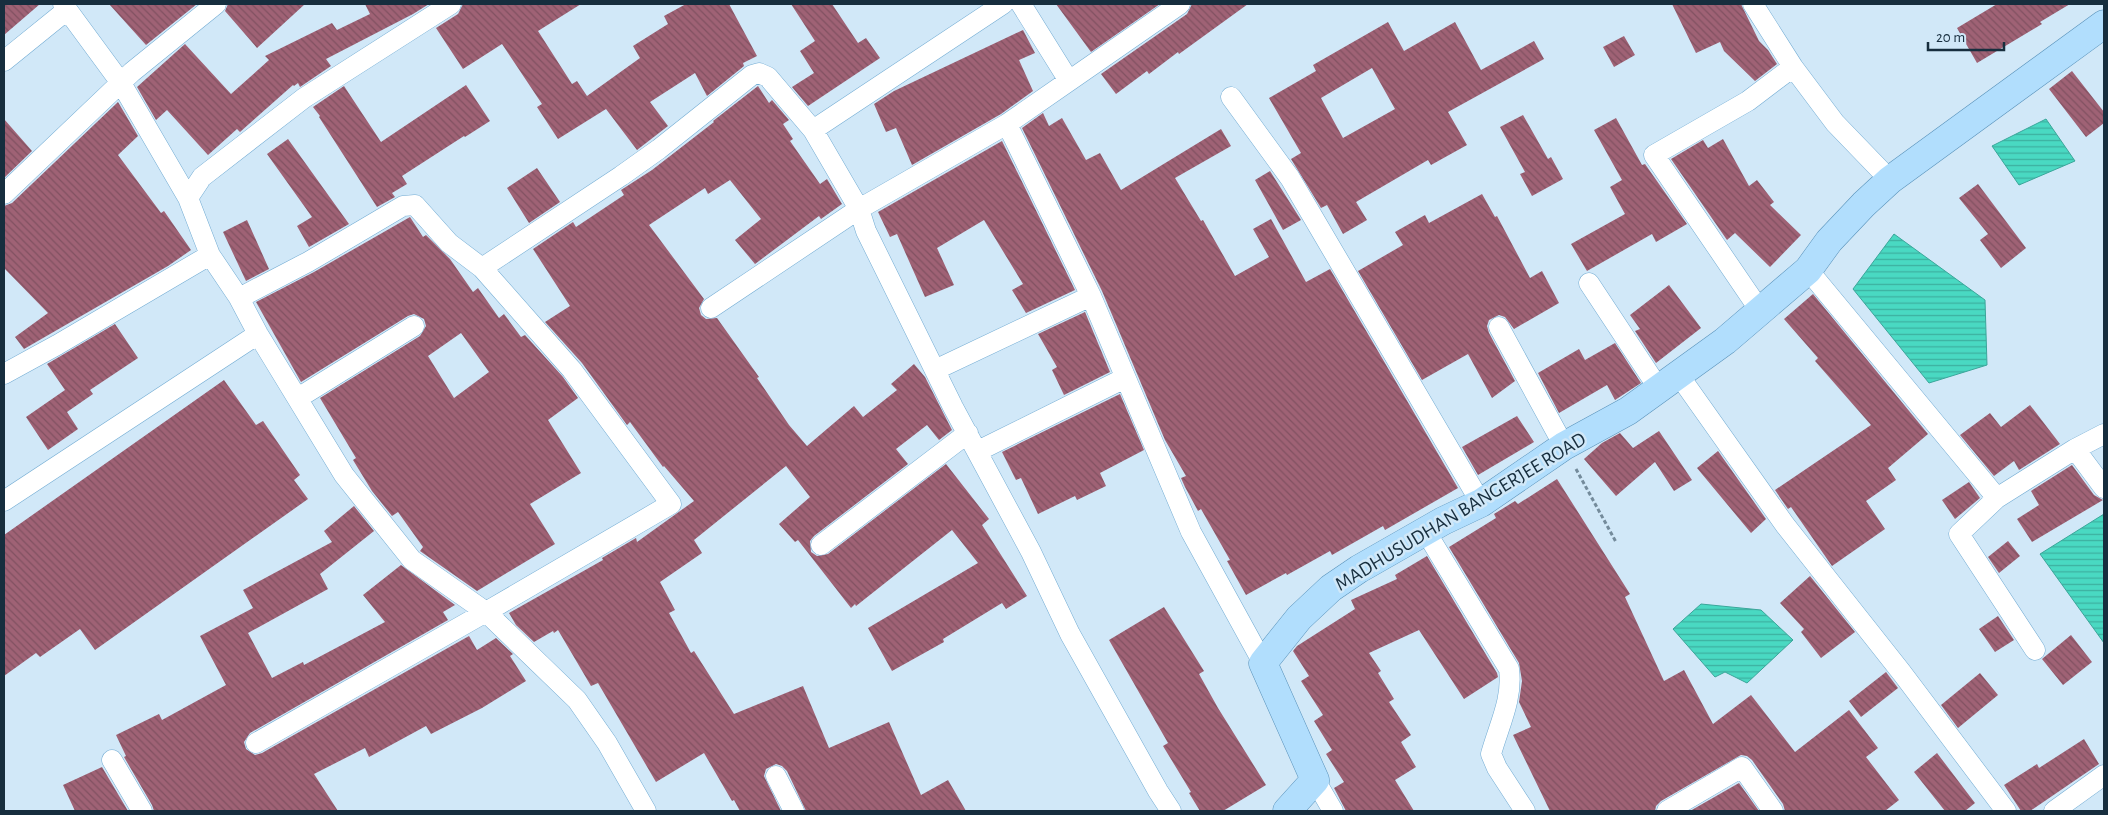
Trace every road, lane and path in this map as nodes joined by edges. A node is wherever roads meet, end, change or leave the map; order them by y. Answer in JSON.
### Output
{"nodes":[{"id":1,"x":216,"y":4,"type":"edge"},
{"id":2,"x":451,"y":4,"type":"edge"},
{"id":3,"x":1003,"y":4,"type":"edge"},
{"id":4,"x":1021,"y":4,"type":"edge"},
{"id":5,"x":1180,"y":4,"type":"edge"},
{"id":6,"x":1753,"y":4,"type":"edge"},
{"id":7,"x":65,"y":7,"type":"edge"},
{"id":8,"x":2104,"y":24,"type":"edge"},
{"id":9,"x":4,"y":61,"type":"edge"},
{"id":10,"x":1793,"y":67,"type":"junction"},
{"id":11,"x":1069,"y":81,"type":"junction"},
{"id":12,"x":120,"y":83,"type":"junction"},
{"id":13,"x":1231,"y":97,"type":"dead end"},
{"id":14,"x":1007,"y":124,"type":"junction"},
{"id":15,"x":813,"y":130,"type":"junction"},
{"id":16,"x":1890,"y":180,"type":"junction"},
{"id":17,"x":4,"y":194,"type":"edge"},
{"id":18,"x":188,"y":198,"type":"junction"},
{"id":19,"x":859,"y":209,"type":"junction"},
{"id":20,"x":210,"y":255,"type":"junction"},
{"id":21,"x":482,"y":268,"type":"junction"},
{"id":22,"x":1808,"y":270,"type":"junction"},
{"id":23,"x":1589,"y":283,"type":"dead end"},
{"id":24,"x":1091,"y":296,"type":"junction"},
{"id":25,"x":239,"y":298,"type":"junction"},
{"id":26,"x":711,"y":308,"type":"dead end"},
{"id":27,"x":1761,"y":312,"type":"junction"},
{"id":28,"x":414,"y":326,"type":"dead end"},
{"id":29,"x":1499,"y":327,"type":"dead end"},
{"id":30,"x":258,"y":334,"type":"junction"},
{"id":31,"x":935,"y":370,"type":"junction"},
{"id":32,"x":4,"y":374,"type":"edge"},
{"id":33,"x":1125,"y":378,"type":"junction"},
{"id":34,"x":1669,"y":381,"type":"junction"},
{"id":35,"x":298,"y":398,"type":"junction"},
{"id":36,"x":968,"y":433,"type":"junction"},
{"id":37,"x":2104,"y":434,"type":"edge"},
{"id":38,"x":1564,"y":446,"type":"junction"},
{"id":39,"x":2074,"y":448,"type":"junction"},
{"id":40,"x":978,"y":451,"type":"junction"},
{"id":41,"x":2104,"y":488,"type":"edge"},
{"id":42,"x":1997,"y":498,"type":"junction"},
{"id":43,"x":4,"y":501,"type":"edge"},
{"id":44,"x":1481,"y":503,"type":"junction"},
{"id":45,"x":1426,"y":532,"type":"junction"},
{"id":46,"x":1616,"y":542,"type":"dead end"},
{"id":47,"x":821,"y":545,"type":"dead end"},
{"id":48,"x":486,"y":612,"type":"junction"},
{"id":49,"x":2035,"y":650,"type":"dead end"},
{"id":50,"x":1263,"y":663,"type":"junction"},
{"id":51,"x":256,"y":743,"type":"dead end"},
{"id":52,"x":112,"y":760,"type":"dead end"},
{"id":53,"x":2104,"y":775,"type":"edge"},
{"id":54,"x":776,"y":776,"type":"dead end"},
{"id":55,"x":1315,"y":780,"type":"junction"},
{"id":56,"x":142,"y":811,"type":"edge"},
{"id":57,"x":646,"y":811,"type":"edge"},
{"id":58,"x":794,"y":811,"type":"edge"},
{"id":59,"x":1171,"y":811,"type":"edge"},
{"id":60,"x":1287,"y":811,"type":"edge"},
{"id":61,"x":1334,"y":811,"type":"edge"},
{"id":62,"x":1525,"y":811,"type":"edge"},
{"id":63,"x":1667,"y":811,"type":"edge"},
{"id":64,"x":1773,"y":811,"type":"edge"},
{"id":65,"x":2006,"y":811,"type":"edge"},
{"id":66,"x":2054,"y":811,"type":"edge"}],
"edges":[{"from":1,"to":12,"type":"street"},
{"from":2,"to":18,"type":"street"},
{"from":3,"to":15,"type":"street"},
{"from":4,"to":11,"type":"street"},
{"from":5,"to":11,"type":"street"},
{"from":6,"to":10,"type":"street"},
{"from":7,"to":9,"type":"street"},
{"from":7,"to":12,"type":"street"},
{"from":8,"to":16,"type":"main road","name":"MADHUSUDHAN BANGERJEE ROAD"},
{"from":10,"to":16,"type":"street"},
{"from":10,"to":27,"type":"street"},
{"from":11,"to":14,"type":"street"},
{"from":12,"to":17,"type":"street"},
{"from":12,"to":18,"type":"street"},
{"from":13,"to":44,"type":"street"},
{"from":14,"to":19,"type":"street"},
{"from":14,"to":24,"type":"street"},
{"from":15,"to":19,"type":"street"},
{"from":15,"to":21,"type":"street"},
{"from":16,"to":22,"type":"main road","name":"MADHUSUDHAN BANGERJEE ROAD"},
{"from":18,"to":20,"type":"street"},
{"from":19,"to":26,"type":"street"},
{"from":19,"to":31,"type":"street"},
{"from":20,"to":25,"type":"street"},
{"from":20,"to":32,"type":"street"},
{"from":21,"to":25,"type":"street"},
{"from":21,"to":48,"type":"street"},
{"from":22,"to":27,"type":"main road","name":"MADHUSUDHAN BANGERJEE ROAD"},
{"from":22,"to":42,"type":"street"},
{"from":23,"to":34,"type":"street"},
{"from":24,"to":31,"type":"street"},
{"from":24,"to":33,"type":"street"},
{"from":25,"to":30,"type":"street"},
{"from":27,"to":34,"type":"main road","name":"MADHUSUDHAN BANGERJEE ROAD"},
{"from":28,"to":35,"type":"street"},
{"from":29,"to":38,"type":"street"},
{"from":30,"to":35,"type":"street"},
{"from":30,"to":43,"type":"street"},
{"from":31,"to":36,"type":"street"},
{"from":33,"to":40,"type":"street"},
{"from":33,"to":50,"type":"street"},
{"from":34,"to":38,"type":"main road","name":"MADHUSUDHAN BANGERJEE ROAD"},
{"from":34,"to":65,"type":"street"},
{"from":35,"to":48,"type":"street"},
{"from":36,"to":40,"type":"street"},
{"from":36,"to":47,"type":"street"},
{"from":37,"to":39,"type":"street"},
{"from":38,"to":44,"type":"main road","name":"MADHUSUDHAN BANGERJEE ROAD"},
{"from":38,"to":46,"type":"path"},
{"from":39,"to":41,"type":"street"},
{"from":39,"to":42,"type":"street"},
{"from":40,"to":59,"type":"street"},
{"from":42,"to":49,"type":"street"},
{"from":44,"to":45,"type":"main road","name":"MADHUSUDHAN BANGERJEE ROAD"},
{"from":45,"to":50,"type":"main road","name":"MADHUSUDHAN BANGERJEE ROAD"},
{"from":45,"to":62,"type":"street"},
{"from":48,"to":51,"type":"street"},
{"from":48,"to":57,"type":"street"},
{"from":50,"to":55,"type":"main road"},
{"from":52,"to":56,"type":"street"},
{"from":53,"to":66,"type":"street"},
{"from":54,"to":58,"type":"street"},
{"from":55,"to":60,"type":"main road"},
{"from":55,"to":61,"type":"street"},
{"from":63,"to":64,"type":"street"}]}
